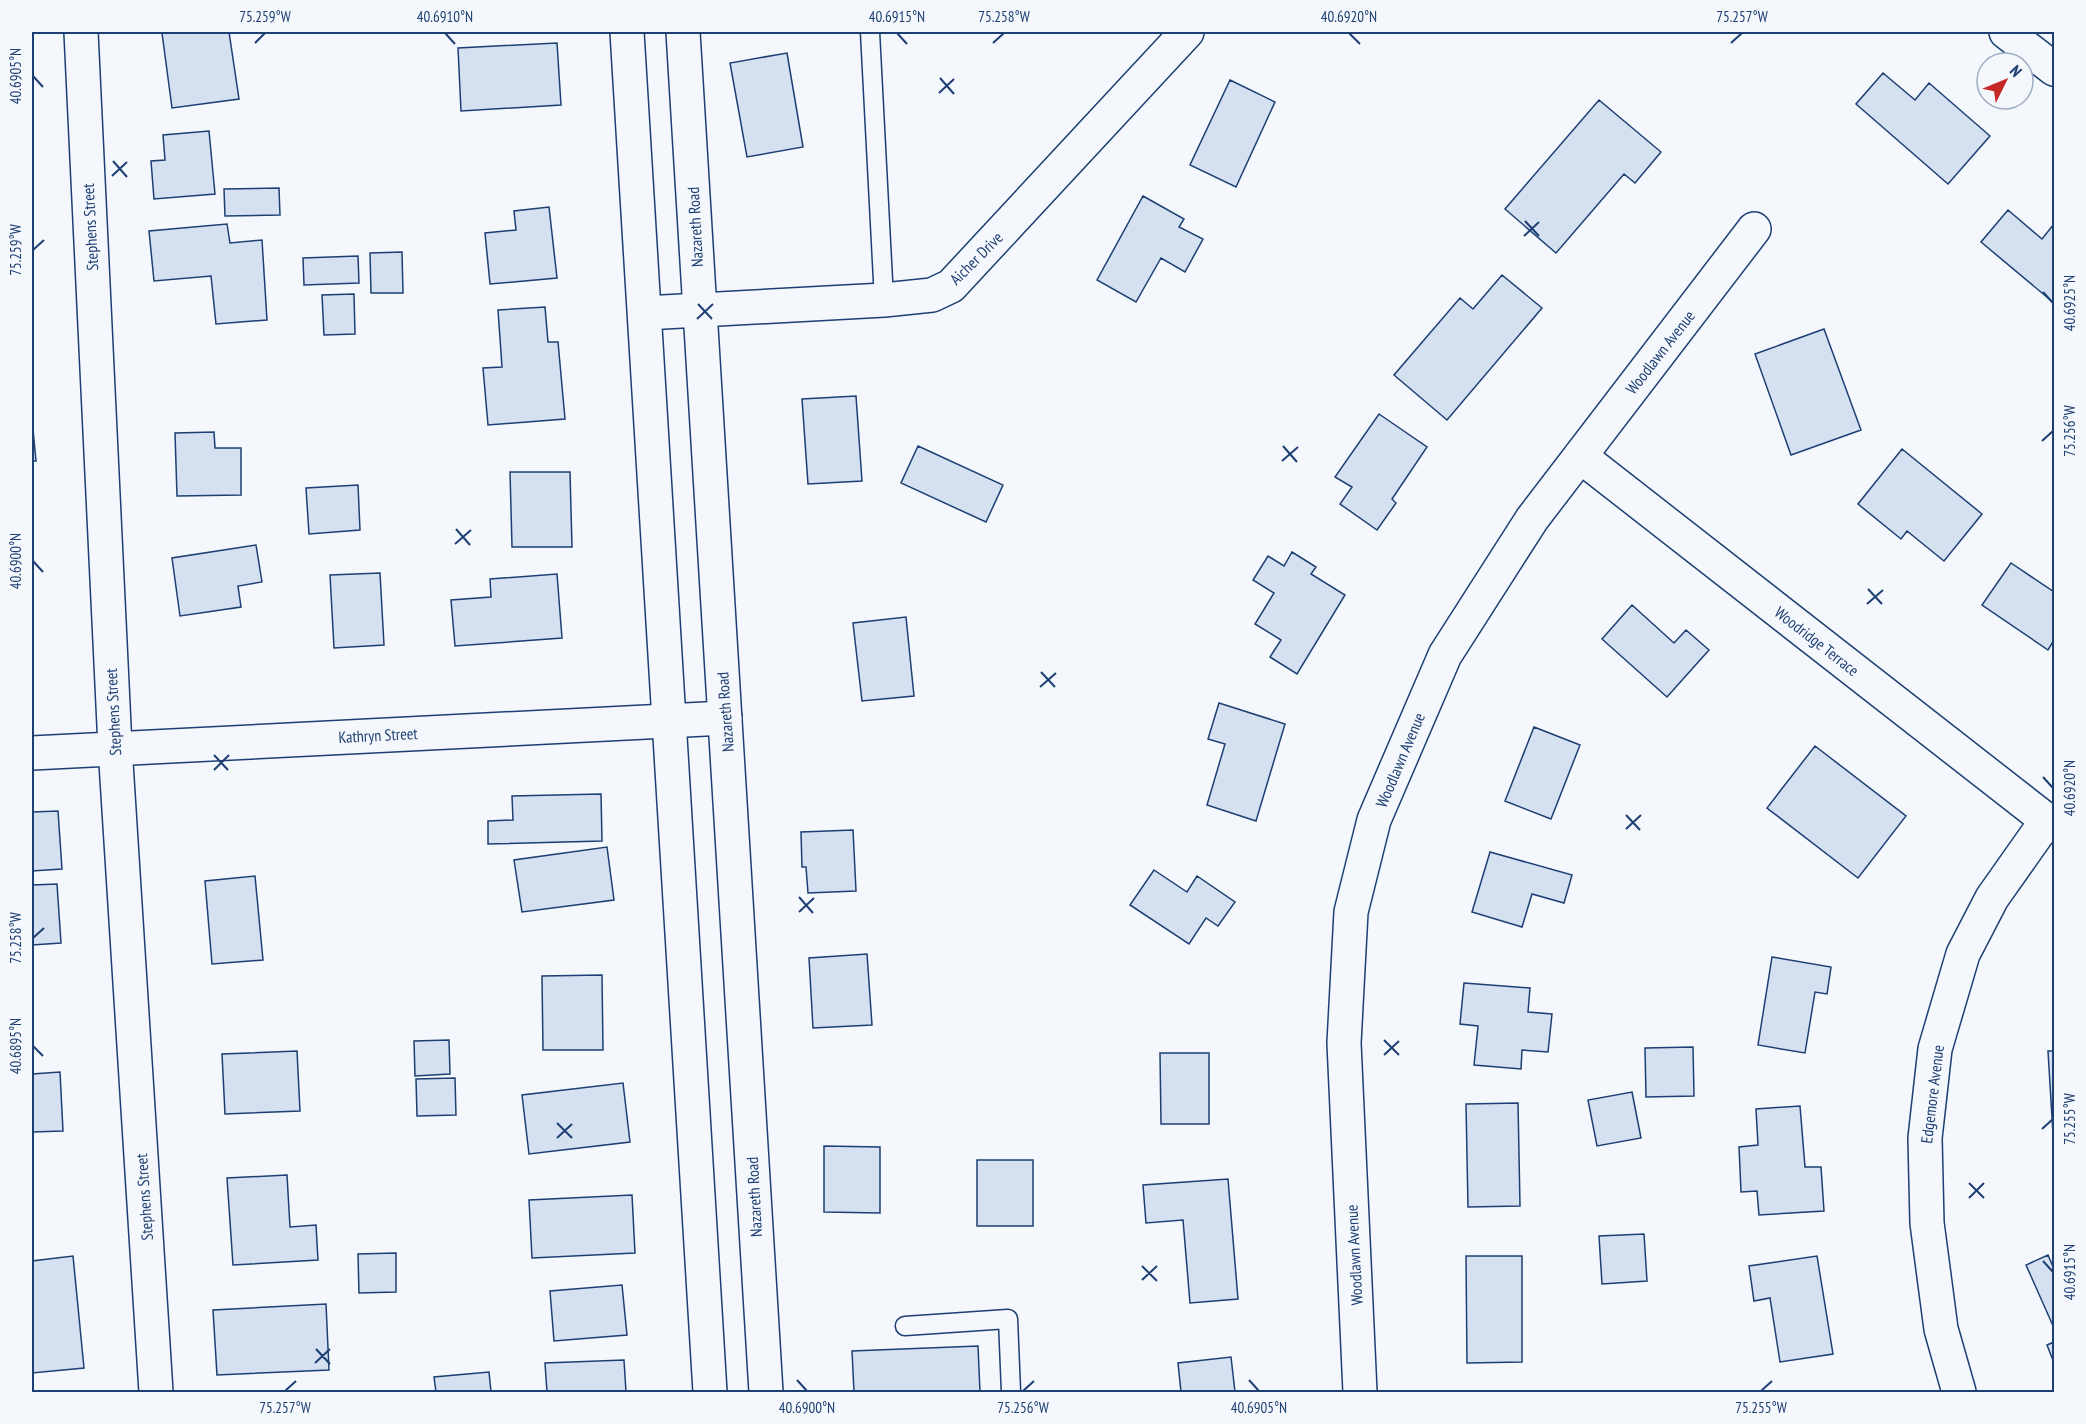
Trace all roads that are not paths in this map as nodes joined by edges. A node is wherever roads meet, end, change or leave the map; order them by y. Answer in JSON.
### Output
{"nodes":[{"id":1,"x":81,"y":32,"type":"edge"},
{"id":2,"x":627,"y":32,"type":"edge"},
{"id":3,"x":683,"y":32,"type":"edge"},
{"id":4,"x":870,"y":32,"type":"edge"},
{"id":5,"x":1187,"y":32,"type":"edge"},
{"id":6,"x":2006,"y":32,"type":"edge"},
{"id":7,"x":2055,"y":69,"type":"edge"},
{"id":8,"x":1754,"y":229,"type":"dead end"},
{"id":9,"x":884,"y":300,"type":"junction"},
{"id":10,"x":700,"y":309,"type":"junction"},
{"id":11,"x":645,"y":313,"type":"junction"},
{"id":12,"x":1580,"y":456,"type":"junction"},
{"id":13,"x":726,"y":718,"type":"junction"},
{"id":14,"x":670,"y":721,"type":"junction"},
{"id":15,"x":115,"y":747,"type":"junction"},
{"id":16,"x":32,"y":753,"type":"edge"},
{"id":17,"x":2051,"y":823,"type":"edge"},
{"id":18,"x":905,"y":1326,"type":"dead end"},
{"id":19,"x":156,"y":1392,"type":"edge"},
{"id":20,"x":710,"y":1392,"type":"edge"},
{"id":21,"x":766,"y":1392,"type":"edge"},
{"id":22,"x":1011,"y":1392,"type":"edge"},
{"id":23,"x":1360,"y":1392,"type":"edge"},
{"id":24,"x":1959,"y":1392,"type":"edge"}],
"edges":[{"from":1,"to":15,"type":"main road","name":"Stephens Street"},
{"from":2,"to":11,"type":"main road"},
{"from":3,"to":10,"type":"main road","name":"Nazareth Road"},
{"from":4,"to":9,"type":"lane"},
{"from":5,"to":9,"type":"main road","name":"Aicher Drive"},
{"from":6,"to":7,"type":"main road"},
{"from":8,"to":12,"type":"main road","name":"Woodlawn Avenue"},
{"from":9,"to":10,"type":"main road","name":"Aicher Drive"},
{"from":10,"to":11,"type":"main road","name":"Aicher Drive"},
{"from":10,"to":13,"type":"main road","name":"Nazareth Road"},
{"from":11,"to":14,"type":"main road"},
{"from":12,"to":17,"type":"main road","name":"Woodridge Terrace"},
{"from":12,"to":23,"type":"main road","name":"Woodlawn Avenue"},
{"from":13,"to":14,"type":"main road","name":"Kathryn Street"},
{"from":13,"to":21,"type":"main road","name":"Nazareth Road"},
{"from":14,"to":15,"type":"main road","name":"Kathryn Street"},
{"from":14,"to":20,"type":"main road"},
{"from":15,"to":16,"type":"main road","name":"Kathryn Street"},
{"from":15,"to":19,"type":"main road","name":"Stephens Street"},
{"from":17,"to":24,"type":"main road","name":"Edgemore Avenue"},
{"from":18,"to":22,"type":"lane"}]}
